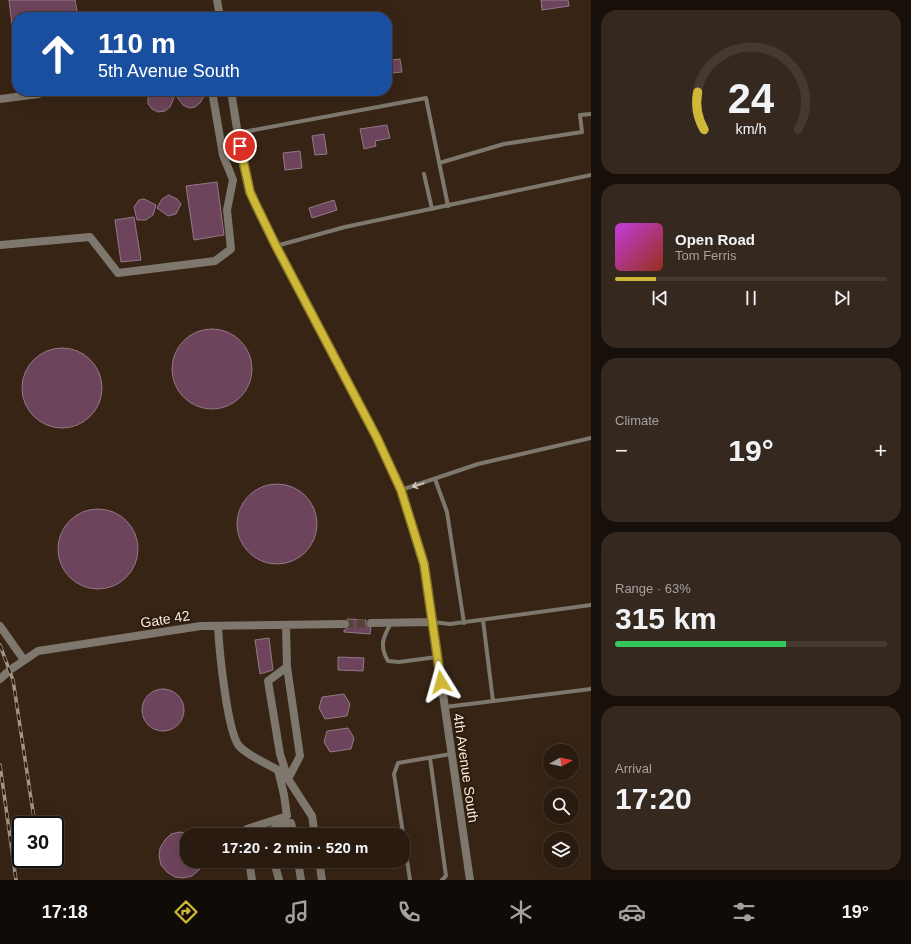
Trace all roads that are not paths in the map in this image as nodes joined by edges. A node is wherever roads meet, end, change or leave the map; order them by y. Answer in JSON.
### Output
{"nodes":[{"id":1,"x":217,"y":0,"type":"edge"},
{"id":2,"x":219,"y":12,"type":"edge"},
{"id":3,"x":23,"y":96,"type":"edge"},
{"id":4,"x":213,"y":96,"type":"edge"},
{"id":5,"x":232,"y":96,"type":"edge"},
{"id":6,"x":0,"y":99,"type":"edge"},
{"id":7,"x":591,"y":114,"type":"edge"},
{"id":8,"x":238,"y":133,"type":"junction"},
{"id":9,"x":439,"y":163,"type":"junction"},
{"id":10,"x":424,"y":174,"type":"dead end"},
{"id":11,"x":591,"y":175,"type":"edge"},
{"id":12,"x":448,"y":206,"type":"junction"},
{"id":13,"x":432,"y":209,"type":"junction"},
{"id":14,"x":0,"y":245,"type":"edge"},
{"id":15,"x":276,"y":246,"type":"junction"},
{"id":16,"x":591,"y":438,"type":"edge"},
{"id":17,"x":435,"y":479,"type":"junction"},
{"id":18,"x":401,"y":490,"type":"junction"},
{"id":19,"x":591,"y":605,"type":"edge"},
{"id":20,"x":483,"y":620,"type":"junction"},
{"id":21,"x":432,"y":622,"type":"junction"},
{"id":22,"x":464,"y":622,"type":"junction"},
{"id":23,"x":371,"y":623,"type":"tunnel mouth"},
{"id":24,"x":391,"y":623,"type":"junction"},
{"id":25,"x":345,"y":624,"type":"tunnel mouth"},
{"id":26,"x":286,"y":625,"type":"junction"},
{"id":27,"x":0,"y":626,"type":"edge"},
{"id":28,"x":218,"y":626,"type":"junction"},
{"id":29,"x":437,"y":657,"type":"junction"},
{"id":30,"x":24,"y":660,"type":"junction"},
{"id":31,"x":287,"y":667,"type":"junction"},
{"id":32,"x":0,"y":680,"type":"edge"},
{"id":33,"x":591,"y":689,"type":"edge"},
{"id":34,"x":492,"y":701,"type":"junction"},
{"id":35,"x":444,"y":707,"type":"junction"},
{"id":36,"x":451,"y":754,"type":"junction"},
{"id":37,"x":430,"y":758,"type":"junction"},
{"id":38,"x":288,"y":779,"type":"junction"},
{"id":39,"x":250,"y":828,"type":"edge"},
{"id":40,"x":275,"y":828,"type":"edge"},
{"id":41,"x":292,"y":828,"type":"edge"},
{"id":42,"x":314,"y":828,"type":"edge"},
{"id":43,"x":250,"y":868,"type":"edge"},
{"id":44,"x":275,"y":868,"type":"edge"},
{"id":45,"x":299,"y":868,"type":"edge"},
{"id":46,"x":320,"y":868,"type":"edge"},
{"id":47,"x":252,"y":880,"type":"edge"},
{"id":48,"x":278,"y":880,"type":"edge"},
{"id":49,"x":301,"y":880,"type":"edge"},
{"id":50,"x":322,"y":880,"type":"edge"},
{"id":51,"x":410,"y":880,"type":"edge"},
{"id":52,"x":442,"y":880,"type":"edge"},
{"id":53,"x":470,"y":880,"type":"edge"}],
"edges":[{"from":1,"to":2,"type":"street"},
{"from":3,"to":6,"type":"street"},
{"from":4,"to":14,"type":"street"},
{"from":5,"to":8,"type":"street","name":"4th Avenue South"},
{"from":7,"to":9,"type":"lane"},
{"from":8,"to":9,"type":"lane"},
{"from":8,"to":15,"type":"street","name":"4th Avenue South"},
{"from":9,"to":12,"type":"lane"},
{"from":10,"to":13,"type":"lane"},
{"from":11,"to":12,"type":"lane"},
{"from":12,"to":13,"type":"lane"},
{"from":13,"to":15,"type":"lane"},
{"from":15,"to":18,"type":"street","name":"4th Avenue South"},
{"from":16,"to":17,"type":"lane"},
{"from":17,"to":18,"type":"lane","one_way":true},
{"from":17,"to":22,"type":"lane"},
{"from":18,"to":21,"type":"street","name":"4th Avenue South"},
{"from":19,"to":20,"type":"lane"},
{"from":20,"to":22,"type":"lane"},
{"from":20,"to":34,"type":"lane"},
{"from":21,"to":22,"type":"lane"},
{"from":21,"to":24,"type":"street"},
{"from":21,"to":29,"type":"street","name":"4th Avenue South"},
{"from":23,"to":24,"type":"street"},
{"from":24,"to":29,"type":"lane"},
{"from":25,"to":26,"type":"street","name":"Gate 42"},
{"from":26,"to":28,"type":"street","name":"Gate 42"},
{"from":26,"to":31,"type":"street"},
{"from":27,"to":30,"type":"street"},
{"from":28,"to":30,"type":"street","name":"Gate 42"},
{"from":28,"to":39,"type":"street"},
{"from":29,"to":35,"type":"street","name":"4th Avenue South"},
{"from":30,"to":32,"type":"street","name":"Gate 42"},
{"from":31,"to":38,"type":"street"},
{"from":31,"to":38,"type":"street"},
{"from":33,"to":34,"type":"lane"},
{"from":34,"to":35,"type":"lane"},
{"from":35,"to":36,"type":"street","name":"4th Avenue South"},
{"from":36,"to":37,"type":"lane"},
{"from":36,"to":53,"type":"street","name":"4th Avenue South"},
{"from":37,"to":51,"type":"lane"},
{"from":37,"to":52,"type":"lane"},
{"from":38,"to":42,"type":"street"},
{"from":40,"to":41,"type":"street"},
{"from":43,"to":47,"type":"street"},
{"from":44,"to":48,"type":"street"},
{"from":45,"to":49,"type":"street"},
{"from":46,"to":50,"type":"street"}]}
